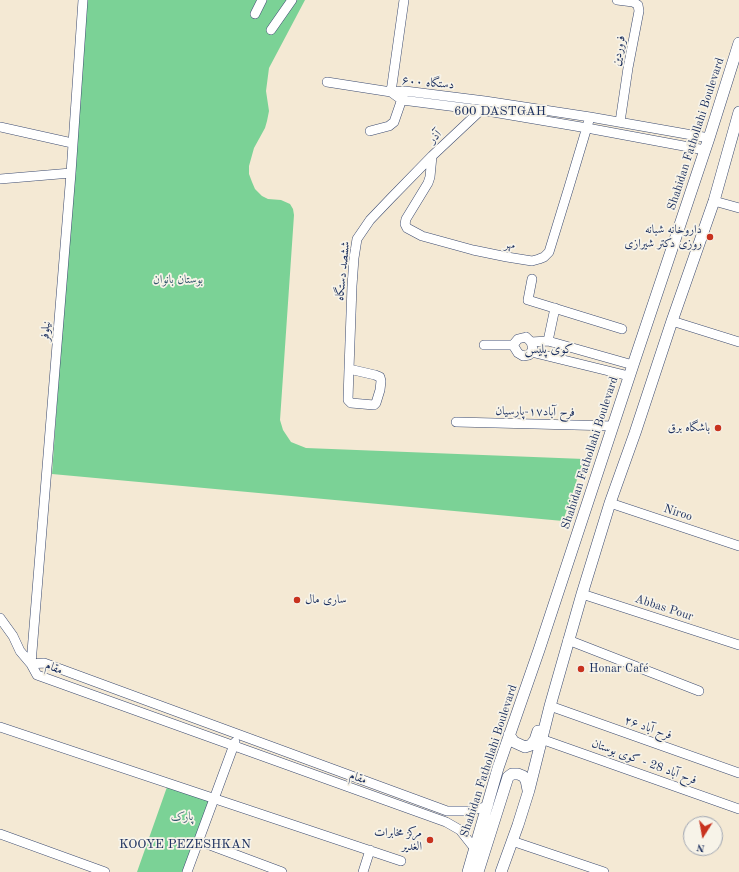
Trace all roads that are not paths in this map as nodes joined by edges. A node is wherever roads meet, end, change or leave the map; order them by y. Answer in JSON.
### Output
{"nodes":[{"id":1,"x":83,"y":0,"type":"edge"},
{"id":2,"x":262,"y":0,"type":"edge"},
{"id":3,"x":292,"y":0,"type":"edge"},
{"id":4,"x":404,"y":0,"type":"edge"},
{"id":5,"x":617,"y":0,"type":"edge"},
{"id":6,"x":255,"y":14,"type":"dead end"},
{"id":7,"x":271,"y":30,"type":"dead end"},
{"id":8,"x":739,"y":43,"type":"edge"},
{"id":9,"x":327,"y":82,"type":"dead end"},
{"id":10,"x":405,"y":90,"type":"junction"},
{"id":11,"x":390,"y":92,"type":"junction"},
{"id":12,"x":402,"y":100,"type":"junction"},
{"id":13,"x":485,"y":101,"type":"junction"},
{"id":14,"x":481,"y":110,"type":"junction"},
{"id":15,"x":590,"y":117,"type":"junction"},
{"id":16,"x":738,"y":119,"type":"edge"},
{"id":17,"x":620,"y":122,"type":"junction"},
{"id":18,"x":0,"y":127,"type":"edge"},
{"id":19,"x":587,"y":128,"type":"junction"},
{"id":20,"x":370,"y":131,"type":"dead end"},
{"id":21,"x":709,"y":138,"type":"junction"},
{"id":22,"x":72,"y":143,"type":"junction"},
{"id":23,"x":705,"y":150,"type":"junction"},
{"id":24,"x":432,"y":156,"type":"junction"},
{"id":25,"x":70,"y":173,"type":"junction"},
{"id":26,"x":0,"y":179,"type":"edge"},
{"id":27,"x":714,"y":201,"type":"junction"},
{"id":28,"x":739,"y":208,"type":"edge"},
{"id":29,"x":532,"y":279,"type":"dead end"},
{"id":30,"x":555,"y":308,"type":"junction"},
{"id":31,"x":672,"y":321,"type":"junction"},
{"id":32,"x":622,"y":329,"type":"dead end"},
{"id":33,"x":531,"y":342,"type":"junction"},
{"id":34,"x":548,"y":342,"type":"junction"},
{"id":35,"x":739,"y":342,"type":"edge"},
{"id":36,"x":484,"y":345,"type":"dead end"},
{"id":37,"x":513,"y":345,"type":"junction"},
{"id":38,"x":531,"y":352,"type":"junction"},
{"id":39,"x":633,"y":365,"type":"junction"},
{"id":40,"x":349,"y":369,"type":"junction"},
{"id":41,"x":629,"y":376,"type":"junction"},
{"id":42,"x":456,"y":422,"type":"dead end"},
{"id":43,"x":613,"y":426,"type":"junction"},
{"id":44,"x":610,"y":503,"type":"junction"},
{"id":45,"x":739,"y":546,"type":"edge"},
{"id":46,"x":582,"y":594,"type":"junction"},
{"id":47,"x":0,"y":618,"type":"edge"},
{"id":48,"x":568,"y":640,"type":"junction"},
{"id":49,"x":739,"y":645,"type":"edge"},
{"id":50,"x":31,"y":664,"type":"junction"},
{"id":51,"x":559,"y":674,"type":"junction"},
{"id":52,"x":698,"y":691,"type":"dead end"},
{"id":53,"x":550,"y":706,"type":"junction"},
{"id":54,"x":0,"y":727,"type":"edge"},
{"id":55,"x":237,"y":735,"type":"junction"},
{"id":56,"x":510,"y":735,"type":"junction"},
{"id":57,"x":541,"y":739,"type":"junction"},
{"id":58,"x":233,"y":746,"type":"junction"},
{"id":59,"x":739,"y":773,"type":"edge"},
{"id":60,"x":529,"y":790,"type":"junction"},
{"id":61,"x":214,"y":798,"type":"junction"},
{"id":62,"x":488,"y":806,"type":"junction"},
{"id":63,"x":739,"y":809,"type":"edge"},
{"id":64,"x":0,"y":834,"type":"edge"},
{"id":65,"x":199,"y":841,"type":"junction"},
{"id":66,"x":512,"y":841,"type":"junction"},
{"id":67,"x":475,"y":849,"type":"junction"},
{"id":68,"x":370,"y":850,"type":"junction"},
{"id":69,"x":401,"y":861,"type":"dead end"},
{"id":70,"x":105,"y":872,"type":"edge"},
{"id":71,"x":187,"y":872,"type":"edge"},
{"id":72,"x":282,"y":872,"type":"edge"},
{"id":73,"x":363,"y":872,"type":"edge"},
{"id":74,"x":468,"y":872,"type":"edge"},
{"id":75,"x":478,"y":872,"type":"edge"},
{"id":76,"x":501,"y":872,"type":"edge"},
{"id":77,"x":604,"y":872,"type":"edge"}],
"edges":[{"from":1,"to":22,"type":"street","name":"نیلوفر"},
{"from":2,"to":6,"type":"street"},
{"from":3,"to":7,"type":"street"},
{"from":4,"to":11,"type":"street"},
{"from":5,"to":17,"type":"street","name":"فروردین"},
{"from":8,"to":21,"type":"main road","name":"Shahidan Fathollahi Boulevard"},
{"from":9,"to":11,"type":"street"},
{"from":10,"to":11,"type":"street","name":"۶۰۰ دستگاه"},
{"from":10,"to":12,"type":"street"},
{"from":10,"to":13,"type":"street","name":"۶۰۰ دستگاه"},
{"from":11,"to":12,"type":"street","name":"۶۰۰ دستگاه"},
{"from":12,"to":14,"type":"street","name":"۶۰۰ دستگاه"},
{"from":12,"to":20,"type":"street"},
{"from":13,"to":14,"type":"street","name":"آذر"},
{"from":13,"to":15,"type":"street","name":"۶۰۰ دستگاه"},
{"from":14,"to":19,"type":"street","name":"۶۰۰ دستگاه"},
{"from":14,"to":24,"type":"street","name":"آذر"},
{"from":15,"to":17,"type":"street","name":"۶۰۰ دستگاه"},
{"from":15,"to":19,"type":"street","name":"مهر"},
{"from":16,"to":27,"type":"main road"},
{"from":17,"to":21,"type":"street","name":"۶۰۰ دستگاه"},
{"from":18,"to":22,"type":"street"},
{"from":19,"to":23,"type":"street","name":"۶۰۰ دستگاه"},
{"from":19,"to":24,"type":"street","name":"مهر"},
{"from":21,"to":23,"type":"main road","name":"Shahidan Fathollahi Boulevard"},
{"from":22,"to":25,"type":"street","name":"نیلوفر"},
{"from":23,"to":39,"type":"main road","name":"Shahidan Fathollahi Boulevard"},
{"from":24,"to":40,"type":"street","name":"ششصد دستگاه"},
{"from":25,"to":26,"type":"street"},
{"from":25,"to":50,"type":"street","name":"نیلوفر"},
{"from":27,"to":28,"type":"street"},
{"from":27,"to":31,"type":"main road"},
{"from":29,"to":30,"type":"street"},
{"from":30,"to":32,"type":"street"},
{"from":30,"to":34,"type":"street"},
{"from":31,"to":35,"type":"street"},
{"from":31,"to":44,"type":"main road"},
{"from":33,"to":34,"type":"street"},
{"from":33,"to":37,"type":"street"},
{"from":33,"to":38,"type":"street"},
{"from":34,"to":39,"type":"street"},
{"from":36,"to":37,"type":"street"},
{"from":37,"to":38,"type":"street"},
{"from":38,"to":41,"type":"street"},
{"from":39,"to":41,"type":"main road","name":"Shahidan Fathollahi Boulevard"},
{"from":40,"to":40,"type":"street","name":"ششصد دستگاه"},
{"from":41,"to":43,"type":"main road","name":"Shahidan Fathollahi Boulevard"},
{"from":42,"to":43,"type":"street","name":"فرح آباد۱۷-پارسیان"},
{"from":43,"to":56,"type":"main road","name":"Shahidan Fathollahi Boulevard"},
{"from":44,"to":45,"type":"street","name":"Niroo"},
{"from":44,"to":46,"type":"main road"},
{"from":46,"to":48,"type":"main road"},
{"from":46,"to":49,"type":"street","name":"Abbas Pour"},
{"from":47,"to":50,"type":"street"},
{"from":48,"to":51,"type":"main road"},
{"from":48,"to":52,"type":"street"},
{"from":50,"to":55,"type":"street","name":"مقام"},
{"from":50,"to":58,"type":"street","name":"مقام"},
{"from":51,"to":53,"type":"main road"},
{"from":51,"to":56,"type":"main road"},
{"from":53,"to":57,"type":"main road"},
{"from":53,"to":59,"type":"street","name":"فرح آباد ۲۶"},
{"from":54,"to":61,"type":"street"},
{"from":55,"to":58,"type":"street"},
{"from":55,"to":62,"type":"street","name":"مقام"},
{"from":56,"to":62,"type":"main road","name":"Shahidan Fathollahi Boulevard"},
{"from":57,"to":60,"type":"main road"},
{"from":57,"to":63,"type":"street","name":"فرح آباد 28 - کوی بوستان"},
{"from":58,"to":61,"type":"street"},
{"from":58,"to":67,"type":"street","name":"مقام"},
{"from":60,"to":66,"type":"main road"},
{"from":60,"to":75,"type":"main road"},
{"from":61,"to":65,"type":"street"},
{"from":61,"to":68,"type":"street"},
{"from":62,"to":67,"type":"main road","name":"Shahidan Fathollahi Boulevard"},
{"from":64,"to":70,"type":"street"},
{"from":65,"to":71,"type":"street"},
{"from":65,"to":72,"type":"street"},
{"from":66,"to":76,"type":"main road"},
{"from":66,"to":77,"type":"street"},
{"from":67,"to":74,"type":"main road","name":"Shahidan Fathollahi Boulevard"},
{"from":68,"to":69,"type":"street"},
{"from":68,"to":73,"type":"street"}]}
